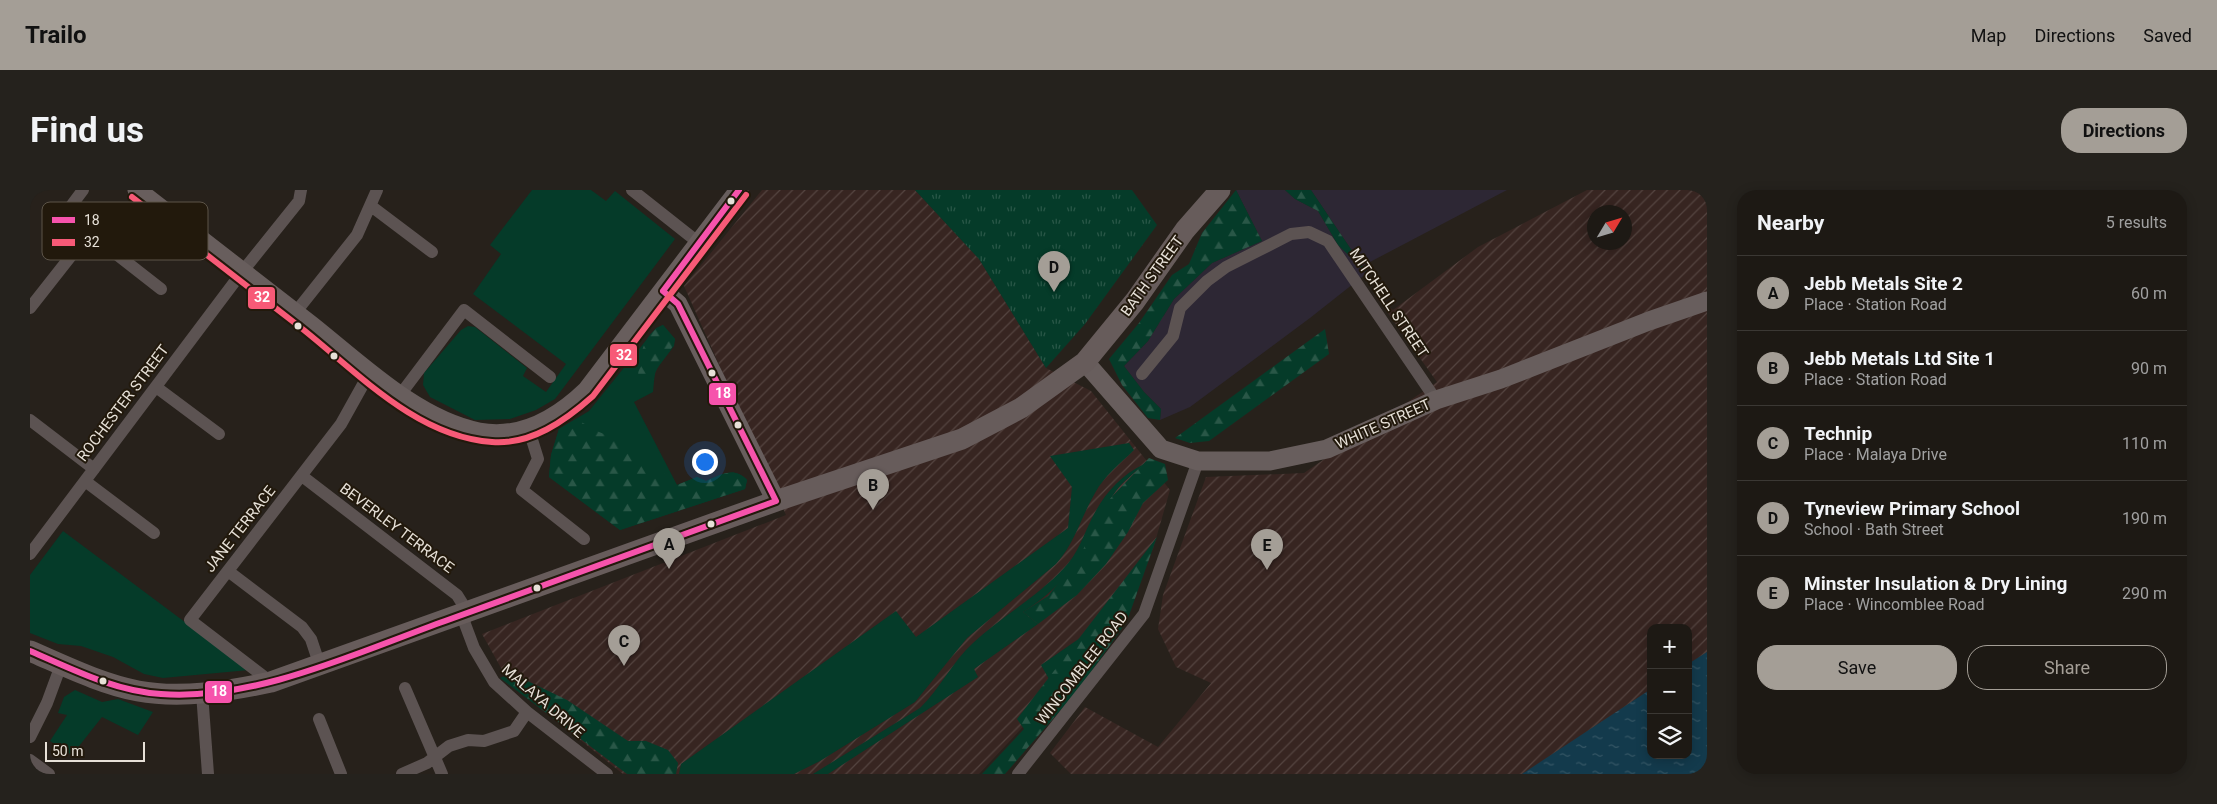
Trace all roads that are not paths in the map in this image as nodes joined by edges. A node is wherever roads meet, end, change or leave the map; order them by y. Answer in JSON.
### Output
{"nodes":[{"id":1,"x":83,"y":190,"type":"edge"},
{"id":2,"x":137,"y":190,"type":"edge"},
{"id":3,"x":377,"y":190,"type":"edge"},
{"id":4,"x":632,"y":190,"type":"edge"},
{"id":5,"x":739,"y":190,"type":"edge"},
{"id":6,"x":1220,"y":190,"type":"edge"},
{"id":7,"x":300,"y":196,"type":"edge"},
{"id":8,"x":74,"y":202,"type":"edge"},
{"id":9,"x":152,"y":202,"type":"edge"},
{"id":10,"x":371,"y":206,"type":"junction"},
{"id":11,"x":699,"y":243,"type":"junction"},
{"id":12,"x":208,"y":245,"type":"edge"},
{"id":13,"x":432,"y":252,"type":"dead end"},
{"id":14,"x":68,"y":260,"type":"edge"},
{"id":15,"x":123,"y":260,"type":"edge"},
{"id":16,"x":242,"y":272,"type":"junction"},
{"id":17,"x":161,"y":290,"type":"dead end"},
{"id":18,"x":662,"y":291,"type":"junction"},
{"id":19,"x":1707,"y":301,"type":"edge"},
{"id":20,"x":30,"y":308,"type":"edge"},
{"id":21,"x":295,"y":313,"type":"junction"},
{"id":22,"x":1085,"y":362,"type":"junction"},
{"id":23,"x":370,"y":372,"type":"junction"},
{"id":24,"x":1142,"y":374,"type":"dead end"},
{"id":25,"x":550,"y":377,"type":"dead end"},
{"id":26,"x":156,"y":387,"type":"junction"},
{"id":27,"x":400,"y":395,"type":"junction"},
{"id":28,"x":1436,"y":400,"type":"junction"},
{"id":29,"x":30,"y":420,"type":"edge"},
{"id":30,"x":529,"y":430,"type":"junction"},
{"id":31,"x":219,"y":434,"type":"dead end"},
{"id":32,"x":1198,"y":461,"type":"junction"},
{"id":33,"x":94,"y":470,"type":"junction"},
{"id":34,"x":302,"y":476,"type":"junction"},
{"id":35,"x":85,"y":481,"type":"junction"},
{"id":36,"x":776,"y":501,"type":"junction"},
{"id":37,"x":154,"y":532,"type":"dead end"},
{"id":38,"x":584,"y":540,"type":"dead end"},
{"id":39,"x":30,"y":554,"type":"edge"},
{"id":40,"x":228,"y":571,"type":"junction"},
{"id":41,"x":464,"y":613,"type":"junction"},
{"id":42,"x":30,"y":651,"type":"edge"},
{"id":43,"x":61,"y":665,"type":"junction"},
{"id":44,"x":320,"y":666,"type":"junction"},
{"id":45,"x":271,"y":682,"type":"junction"},
{"id":46,"x":405,"y":688,"type":"dead end"},
{"id":47,"x":202,"y":693,"type":"junction"},
{"id":48,"x":528,"y":712,"type":"junction"},
{"id":49,"x":319,"y":719,"type":"dead end"},
{"id":50,"x":30,"y":737,"type":"edge"},
{"id":51,"x":436,"y":757,"type":"junction"},
{"id":52,"x":30,"y":760,"type":"edge"},
{"id":53,"x":49,"y":774,"type":"edge"},
{"id":54,"x":208,"y":774,"type":"edge"},
{"id":55,"x":341,"y":774,"type":"edge"},
{"id":56,"x":402,"y":774,"type":"edge"},
{"id":57,"x":442,"y":774,"type":"edge"},
{"id":58,"x":607,"y":774,"type":"edge"},
{"id":59,"x":1018,"y":774,"type":"edge"}],
"edges":[{"from":1,"to":8,"type":"street"},
{"from":2,"to":9,"type":"street"},
{"from":3,"to":10,"type":"street"},
{"from":4,"to":11,"type":"street"},
{"from":5,"to":11,"type":"street"},
{"from":6,"to":22,"type":"main road","name":"BATH STREET"},
{"from":7,"to":16,"type":"street","name":"ROCHESTER STREET"},
{"from":10,"to":13,"type":"street"},
{"from":10,"to":21,"type":"street"},
{"from":11,"to":18,"type":"street"},
{"from":12,"to":16,"type":"street"},
{"from":14,"to":20,"type":"street"},
{"from":15,"to":17,"type":"street"},
{"from":16,"to":21,"type":"street"},
{"from":16,"to":26,"type":"street","name":"ROCHESTER STREET"},
{"from":18,"to":30,"type":"street"},
{"from":18,"to":36,"type":"street"},
{"from":19,"to":28,"type":"street","name":"WHITE STREET"},
{"from":21,"to":23,"type":"street"},
{"from":22,"to":32,"type":"street","name":"WHITE STREET"},
{"from":22,"to":36,"type":"main road","name":"BATH STREET"},
{"from":23,"to":27,"type":"street"},
{"from":23,"to":34,"type":"street","name":"JANE TERRACE"},
{"from":24,"to":28,"type":"street","name":"MITCHELL STREET"},
{"from":25,"to":27,"type":"street"},
{"from":26,"to":31,"type":"street"},
{"from":26,"to":33,"type":"street","name":"ROCHESTER STREET"},
{"from":27,"to":30,"type":"street"},
{"from":28,"to":32,"type":"street","name":"WHITE STREET"},
{"from":29,"to":33,"type":"street"},
{"from":30,"to":38,"type":"street"},
{"from":32,"to":59,"type":"street","name":"WINCOMBLEE ROAD"},
{"from":33,"to":35,"type":"street","name":"ROCHESTER STREET"},
{"from":34,"to":40,"type":"street","name":"JANE TERRACE"},
{"from":34,"to":41,"type":"street","name":"BEVERLEY TERRACE"},
{"from":35,"to":37,"type":"street"},
{"from":35,"to":39,"type":"street","name":"ROCHESTER STREET"},
{"from":36,"to":41,"type":"main road","name":"BATH STREET"},
{"from":40,"to":44,"type":"street"},
{"from":40,"to":45,"type":"street","name":"JANE TERRACE"},
{"from":41,"to":44,"type":"main road","name":"BATH STREET"},
{"from":41,"to":48,"type":"street","name":"MALAYA DRIVE"},
{"from":42,"to":43,"type":"main road","name":"BATH STREET"},
{"from":43,"to":47,"type":"main road","name":"BATH STREET"},
{"from":43,"to":50,"type":"street"},
{"from":44,"to":45,"type":"main road","name":"BATH STREET"},
{"from":45,"to":47,"type":"main road","name":"BATH STREET"},
{"from":46,"to":51,"type":"street"},
{"from":47,"to":54,"type":"street"},
{"from":48,"to":51,"type":"street"},
{"from":48,"to":58,"type":"street","name":"MALAYA DRIVE"},
{"from":49,"to":55,"type":"street"},
{"from":51,"to":56,"type":"street"},
{"from":51,"to":57,"type":"street"},
{"from":52,"to":53,"type":"street"}]}
